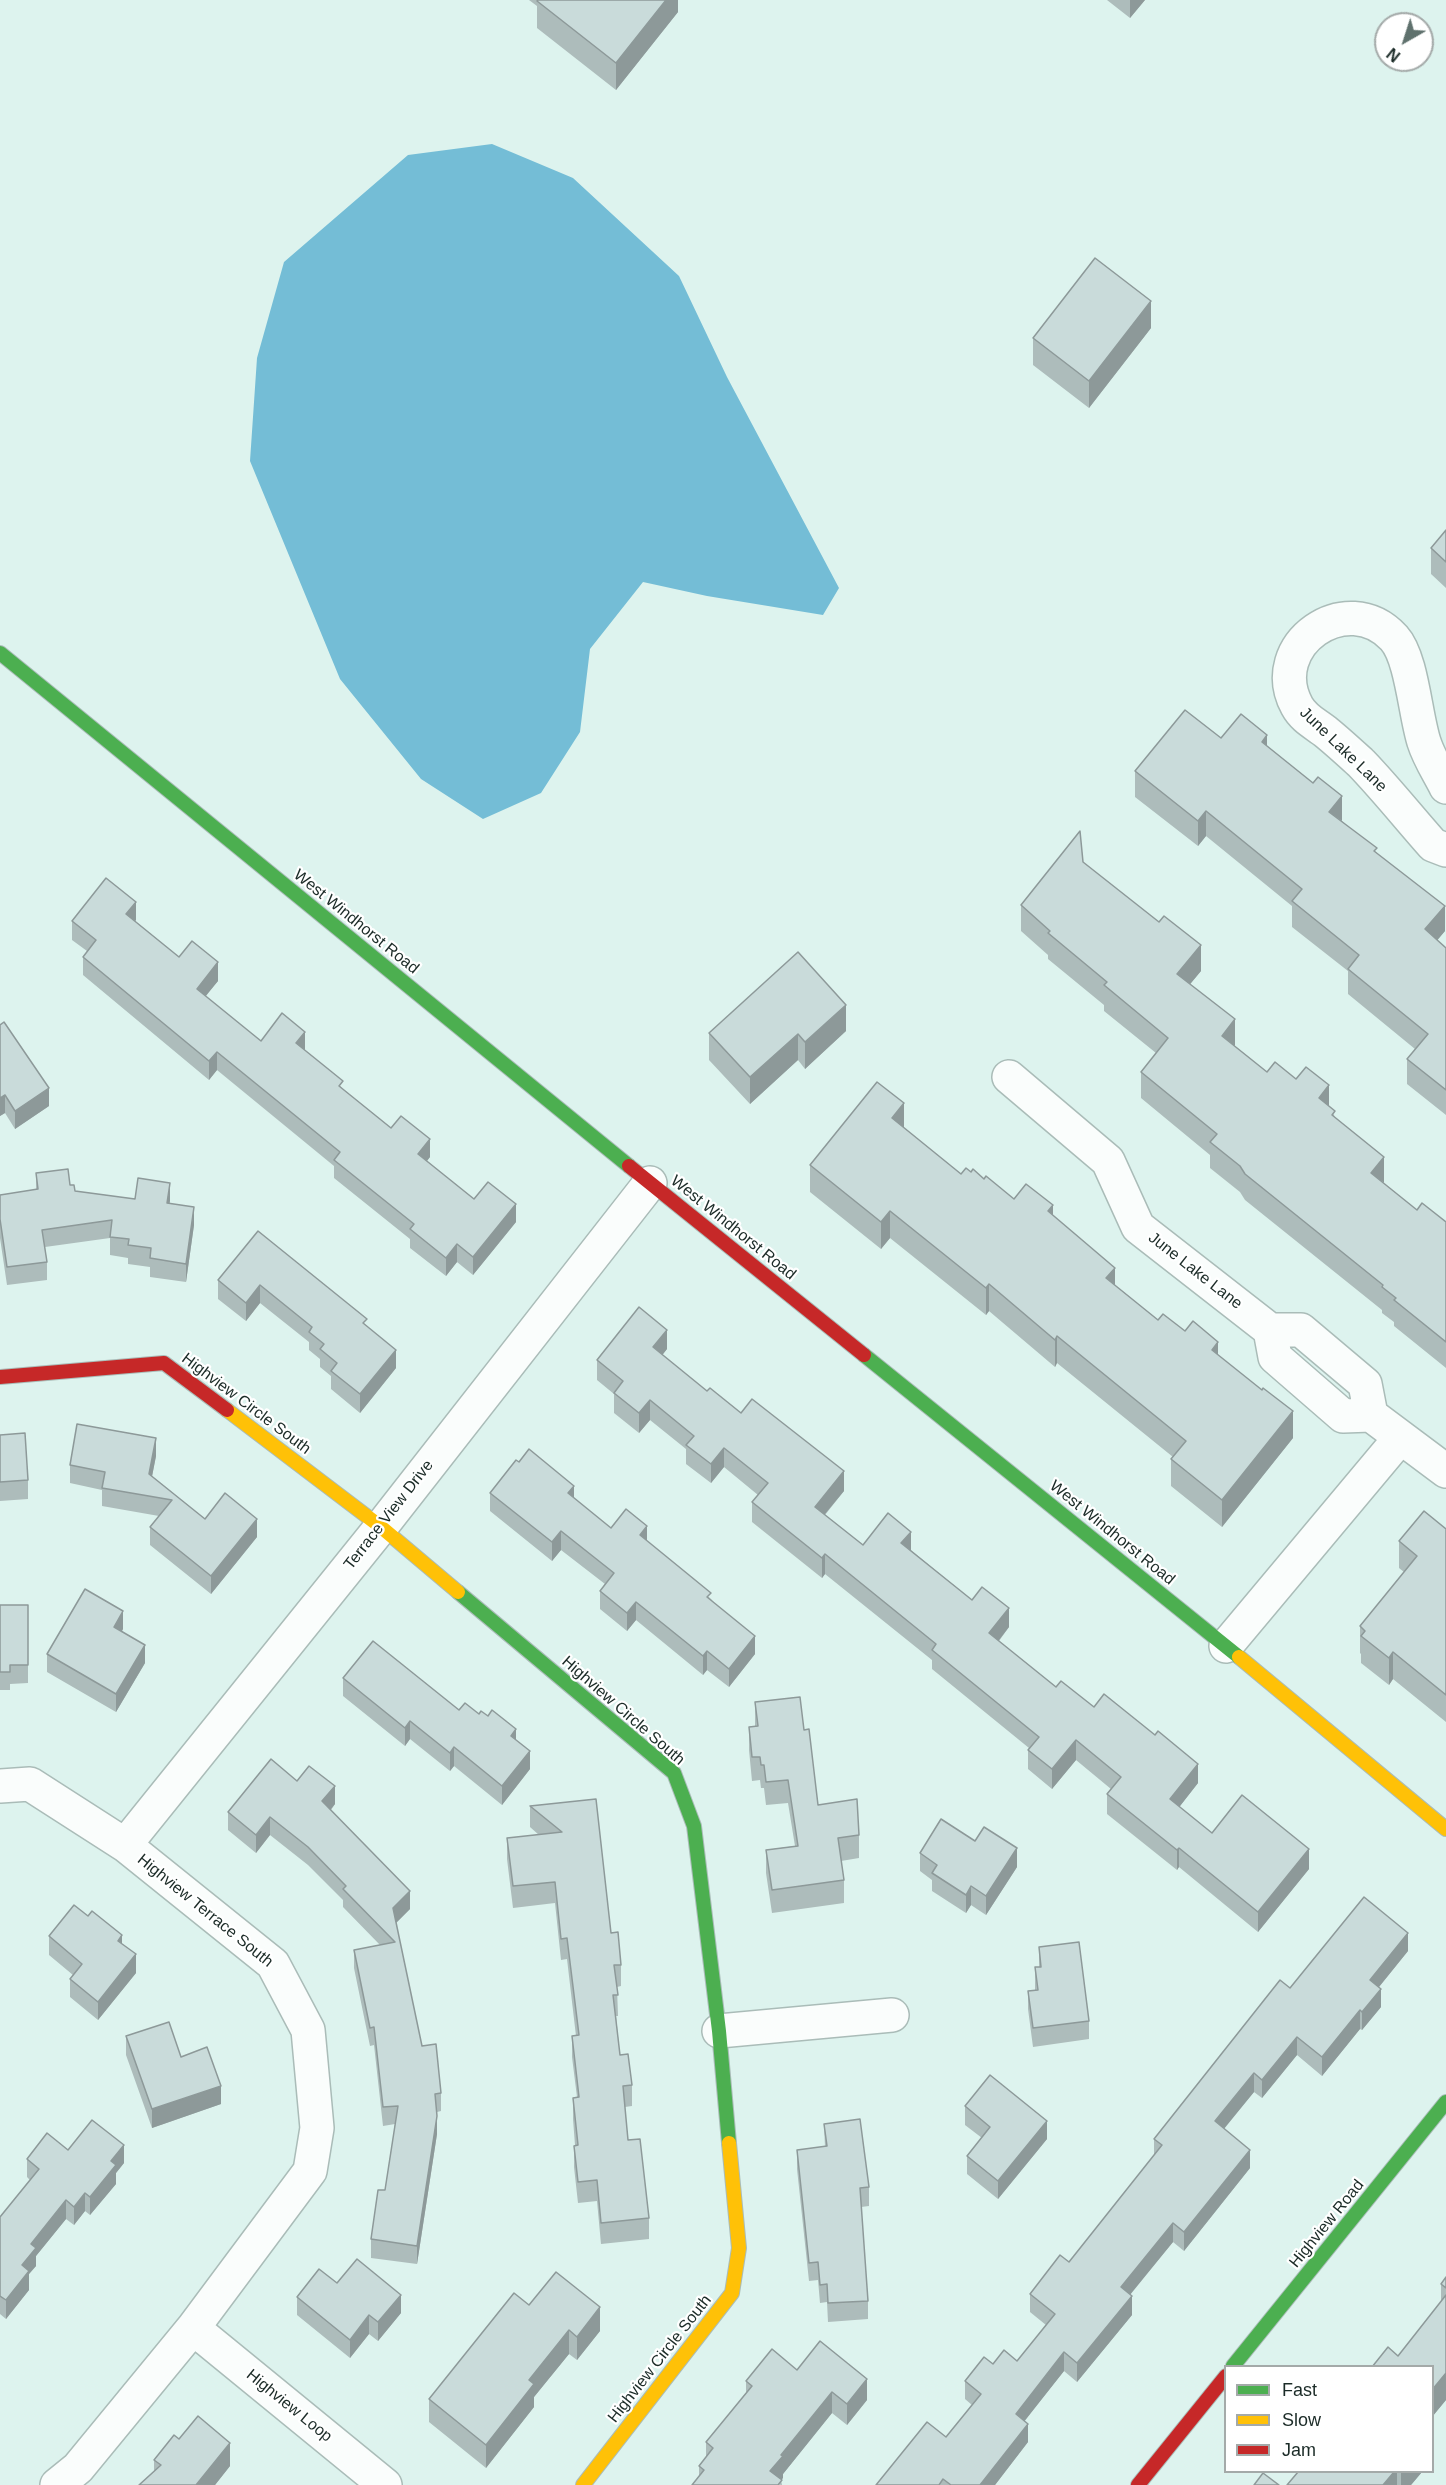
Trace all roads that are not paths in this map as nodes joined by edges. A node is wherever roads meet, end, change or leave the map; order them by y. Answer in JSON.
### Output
{"nodes":[{"id":1,"x":0,"y":652,"type":"edge"},
{"id":2,"x":1446,"y":787,"type":"edge"},
{"id":3,"x":1446,"y":850,"type":"edge"},
{"id":4,"x":1009,"y":1077,"type":"dead end"},
{"id":5,"x":650,"y":1183,"type":"junction"},
{"id":6,"x":0,"y":1377,"type":"edge"},
{"id":7,"x":1400,"y":1438,"type":"junction"},
{"id":8,"x":1446,"y":1471,"type":"edge"},
{"id":9,"x":381,"y":1527,"type":"junction"},
{"id":10,"x":1226,"y":1646,"type":"junction"},
{"id":11,"x":0,"y":1786,"type":"edge"},
{"id":12,"x":1446,"y":1828,"type":"edge"},
{"id":13,"x":125,"y":1845,"type":"junction"},
{"id":14,"x":892,"y":2015,"type":"dead end"},
{"id":15,"x":719,"y":2031,"type":"junction"},
{"id":16,"x":1446,"y":2102,"type":"edge"},
{"id":17,"x":193,"y":2328,"type":"junction"},
{"id":18,"x":1235,"y":2365,"type":"edge"},
{"id":19,"x":1224,"y":2378,"type":"edge"},
{"id":20,"x":57,"y":2485,"type":"edge"},
{"id":21,"x":385,"y":2485,"type":"edge"},
{"id":22,"x":583,"y":2485,"type":"edge"},
{"id":23,"x":1138,"y":2485,"type":"edge"}],
"edges":[{"from":1,"to":5,"type":"street","name":"West Windhorst Road"},
{"from":2,"to":3,"type":"street","name":"June Lake Lane"},
{"from":4,"to":7,"type":"street","name":"June Lake Lane"},
{"from":5,"to":9,"type":"street","name":"Terrace View Drive"},
{"from":5,"to":10,"type":"street","name":"West Windhorst Road"},
{"from":6,"to":9,"type":"street","name":"Highview Circle South"},
{"from":7,"to":8,"type":"street","name":"June Lake Lane"},
{"from":7,"to":10,"type":"street"},
{"from":9,"to":13,"type":"street","name":"Terrace View Drive"},
{"from":9,"to":15,"type":"street","name":"Highview Circle South"},
{"from":10,"to":12,"type":"street","name":"West Windhorst Road"},
{"from":11,"to":13,"type":"street","name":"Highview Terrace South"},
{"from":13,"to":17,"type":"street","name":"Highview Terrace South"},
{"from":14,"to":15,"type":"street"},
{"from":15,"to":22,"type":"street","name":"Highview Circle South"},
{"from":16,"to":18,"type":"street","name":"Highview Road"},
{"from":17,"to":20,"type":"street","name":"Highview Terrace South"},
{"from":17,"to":21,"type":"street","name":"Highview Loop"},
{"from":19,"to":23,"type":"street"}]}
